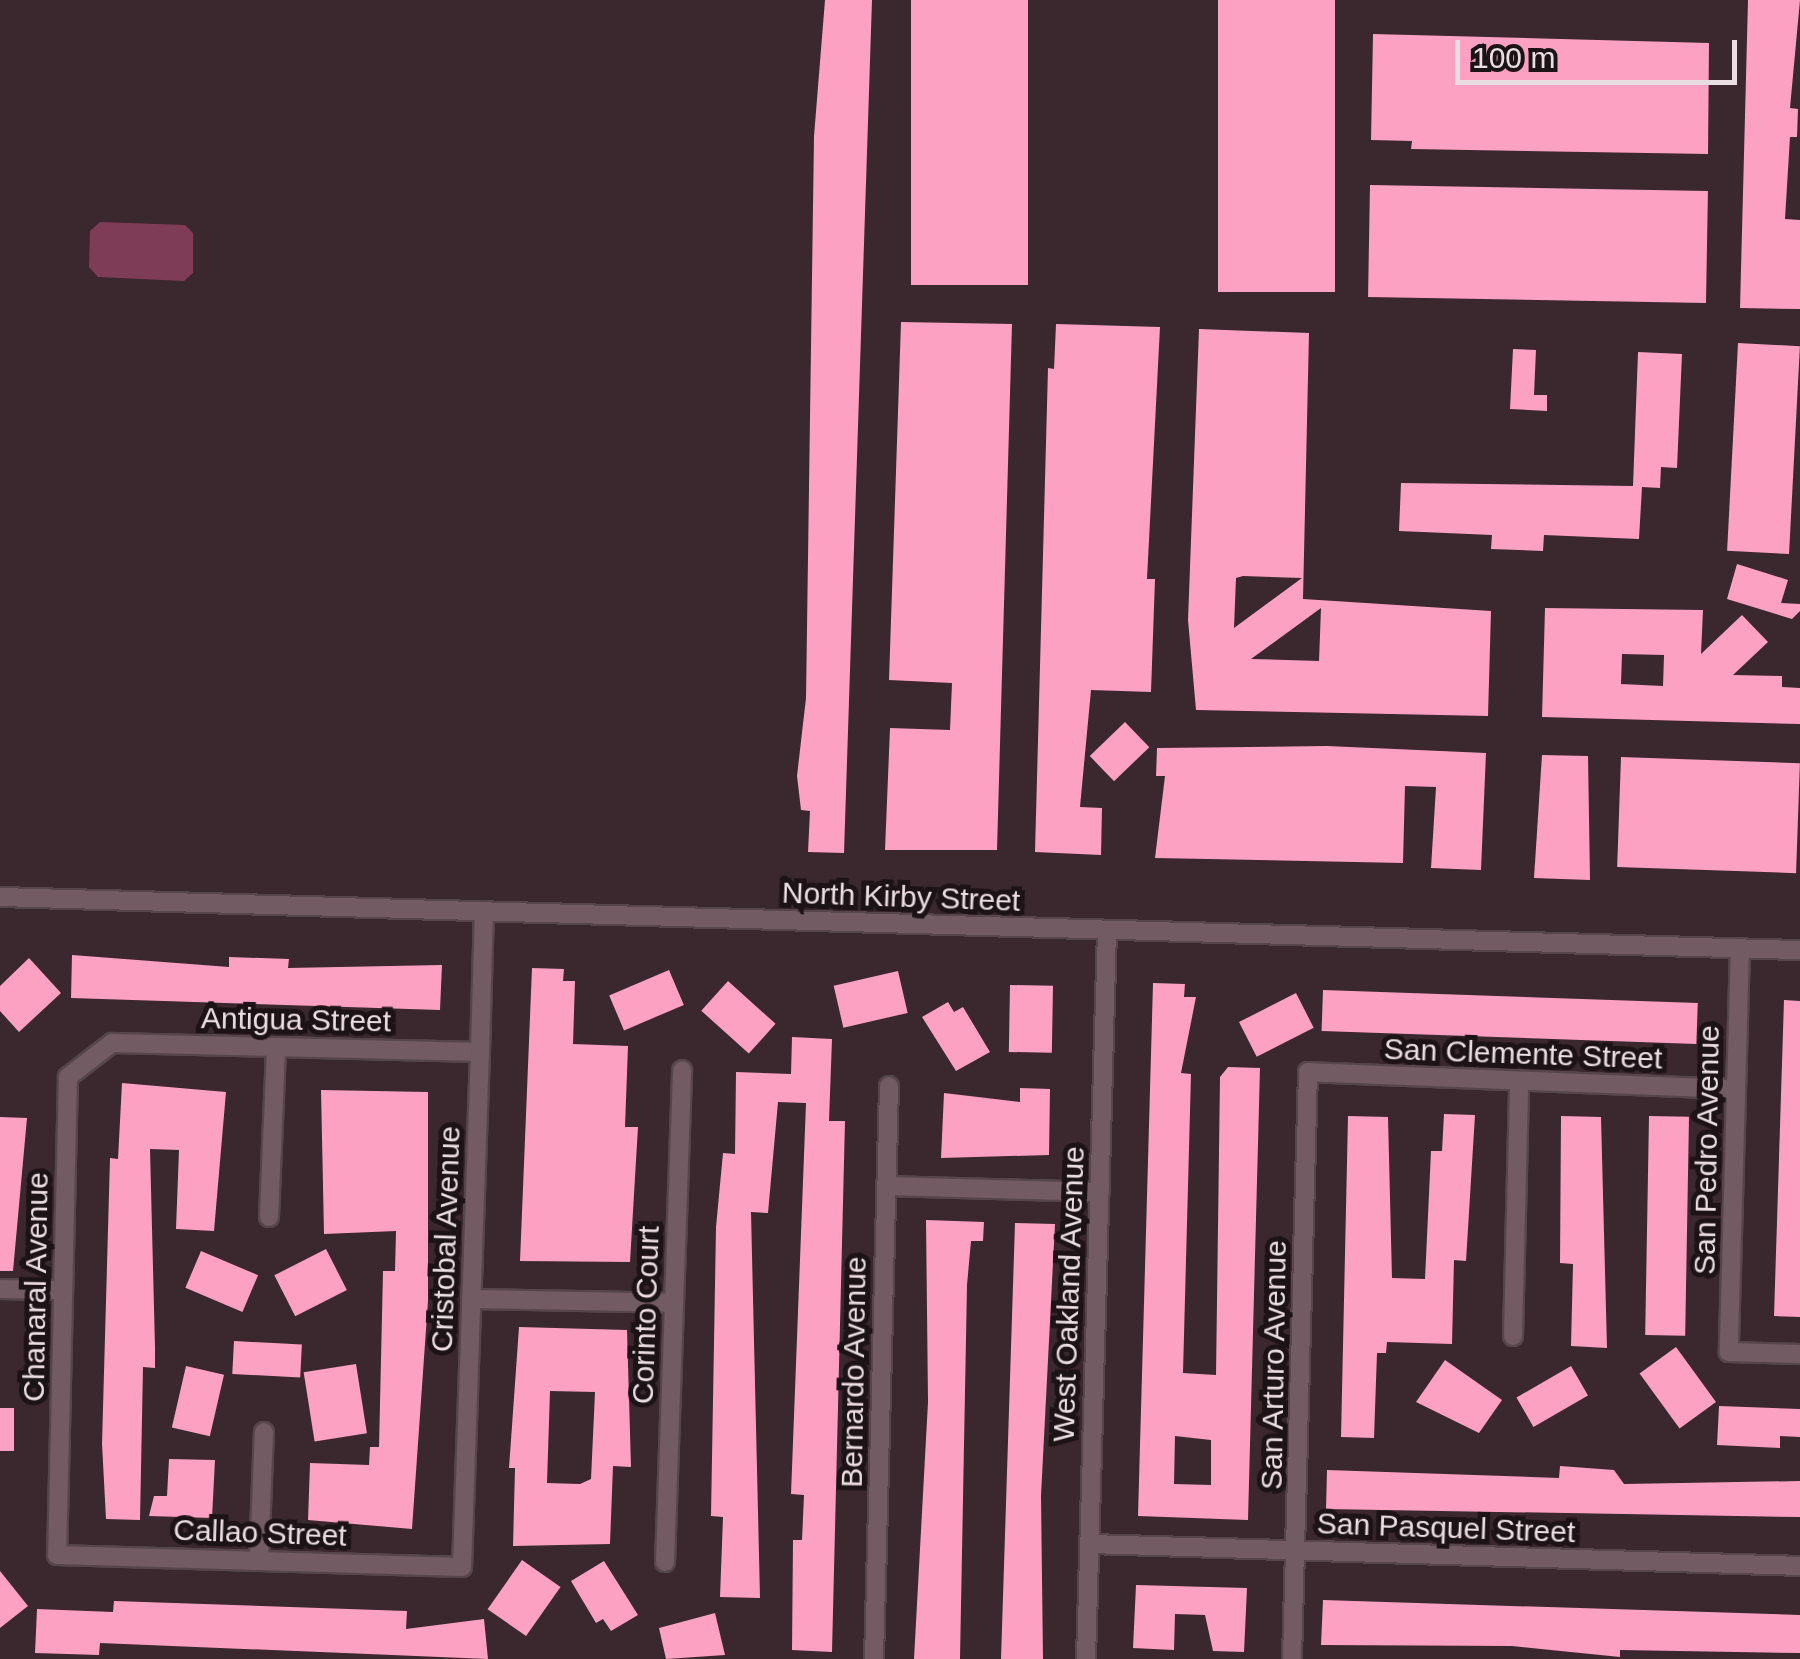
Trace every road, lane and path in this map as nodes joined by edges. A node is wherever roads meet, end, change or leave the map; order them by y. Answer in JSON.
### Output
{"nodes":[{"id":1,"x":0,"y":897,"type":"edge"},
{"id":2,"x":484,"y":912,"type":"junction"},
{"id":3,"x":1107,"y":930,"type":"junction"},
{"id":4,"x":1740,"y":948,"type":"junction"},
{"id":5,"x":1800,"y":950,"type":"edge"},
{"id":6,"x":112,"y":1043,"type":"joint"},
{"id":7,"x":276,"y":1048,"type":"junction"},
{"id":8,"x":480,"y":1052,"type":"junction"},
{"id":9,"x":682,"y":1070,"type":"dead end"},
{"id":10,"x":1308,"y":1072,"type":"joint"},
{"id":11,"x":1518,"y":1083,"type":"junction"},
{"id":12,"x":889,"y":1086,"type":"dead end"},
{"id":13,"x":1736,"y":1089,"type":"junction"},
{"id":14,"x":886,"y":1186,"type":"junction"},
{"id":15,"x":1100,"y":1192,"type":"junction"},
{"id":16,"x":269,"y":1217,"type":"dead end"},
{"id":17,"x":0,"y":1289,"type":"edge"},
{"id":18,"x":64,"y":1290,"type":"junction"},
{"id":19,"x":471,"y":1298,"type":"junction"},
{"id":20,"x":674,"y":1303,"type":"junction"},
{"id":21,"x":1512,"y":1336,"type":"dead end"},
{"id":22,"x":1800,"y":1354,"type":"edge"},
{"id":23,"x":264,"y":1432,"type":"dead end"},
{"id":24,"x":1090,"y":1544,"type":"junction"},
{"id":25,"x":1296,"y":1551,"type":"junction"},
{"id":26,"x":57,"y":1555,"type":"joint"},
{"id":27,"x":258,"y":1560,"type":"junction"},
{"id":28,"x":666,"y":1562,"type":"dead end"},
{"id":29,"x":1800,"y":1566,"type":"edge"},
{"id":30,"x":462,"y":1567,"type":"joint"},
{"id":31,"x":874,"y":1659,"type":"edge"},
{"id":32,"x":1086,"y":1659,"type":"edge"},
{"id":33,"x":1292,"y":1659,"type":"edge"}],
"edges":[{"from":1,"to":2,"type":"street","name":"North Kirby Street"},
{"from":2,"to":3,"type":"street","name":"North Kirby Street"},
{"from":2,"to":8,"type":"street","name":"Cristobal Avenue"},
{"from":3,"to":4,"type":"street","name":"North Kirby Street"},
{"from":3,"to":15,"type":"street","name":"West Oakland Avenue"},
{"from":4,"to":5,"type":"street","name":"North Kirby Street"},
{"from":4,"to":13,"type":"street","name":"San Pedro Avenue"},
{"from":6,"to":7,"type":"street","name":"Antigua Street"},
{"from":6,"to":18,"type":"street","name":"Chanaral Avenue"},
{"from":7,"to":8,"type":"street","name":"Antigua Street"},
{"from":7,"to":16,"type":"street"},
{"from":8,"to":19,"type":"street","name":"Cristobal Avenue"},
{"from":9,"to":20,"type":"street","name":"Corinto Court"},
{"from":10,"to":11,"type":"street","name":"San Clemente Street"},
{"from":10,"to":25,"type":"street","name":"San Arturo Avenue"},
{"from":11,"to":13,"type":"street","name":"San Clemente Street"},
{"from":11,"to":21,"type":"street"},
{"from":12,"to":14,"type":"street","name":"Bernardo Avenue"},
{"from":13,"to":22,"type":"street","name":"San Pedro Avenue"},
{"from":14,"to":15,"type":"street"},
{"from":14,"to":31,"type":"street","name":"Bernardo Avenue"},
{"from":15,"to":24,"type":"street","name":"West Oakland Avenue"},
{"from":17,"to":18,"type":"street"},
{"from":18,"to":26,"type":"street","name":"Chanaral Avenue"},
{"from":19,"to":20,"type":"street"},
{"from":19,"to":30,"type":"street","name":"Cristobal Avenue"},
{"from":20,"to":28,"type":"street","name":"Corinto Court"},
{"from":23,"to":27,"type":"street"},
{"from":24,"to":25,"type":"street","name":"San Pasquel Street"},
{"from":24,"to":32,"type":"street","name":"West Oakland Avenue"},
{"from":25,"to":29,"type":"street","name":"San Pasquel Street"},
{"from":25,"to":33,"type":"street","name":"San Arturo Avenue"},
{"from":26,"to":27,"type":"street","name":"Callao Street"},
{"from":27,"to":30,"type":"street","name":"Callao Street"}]}
